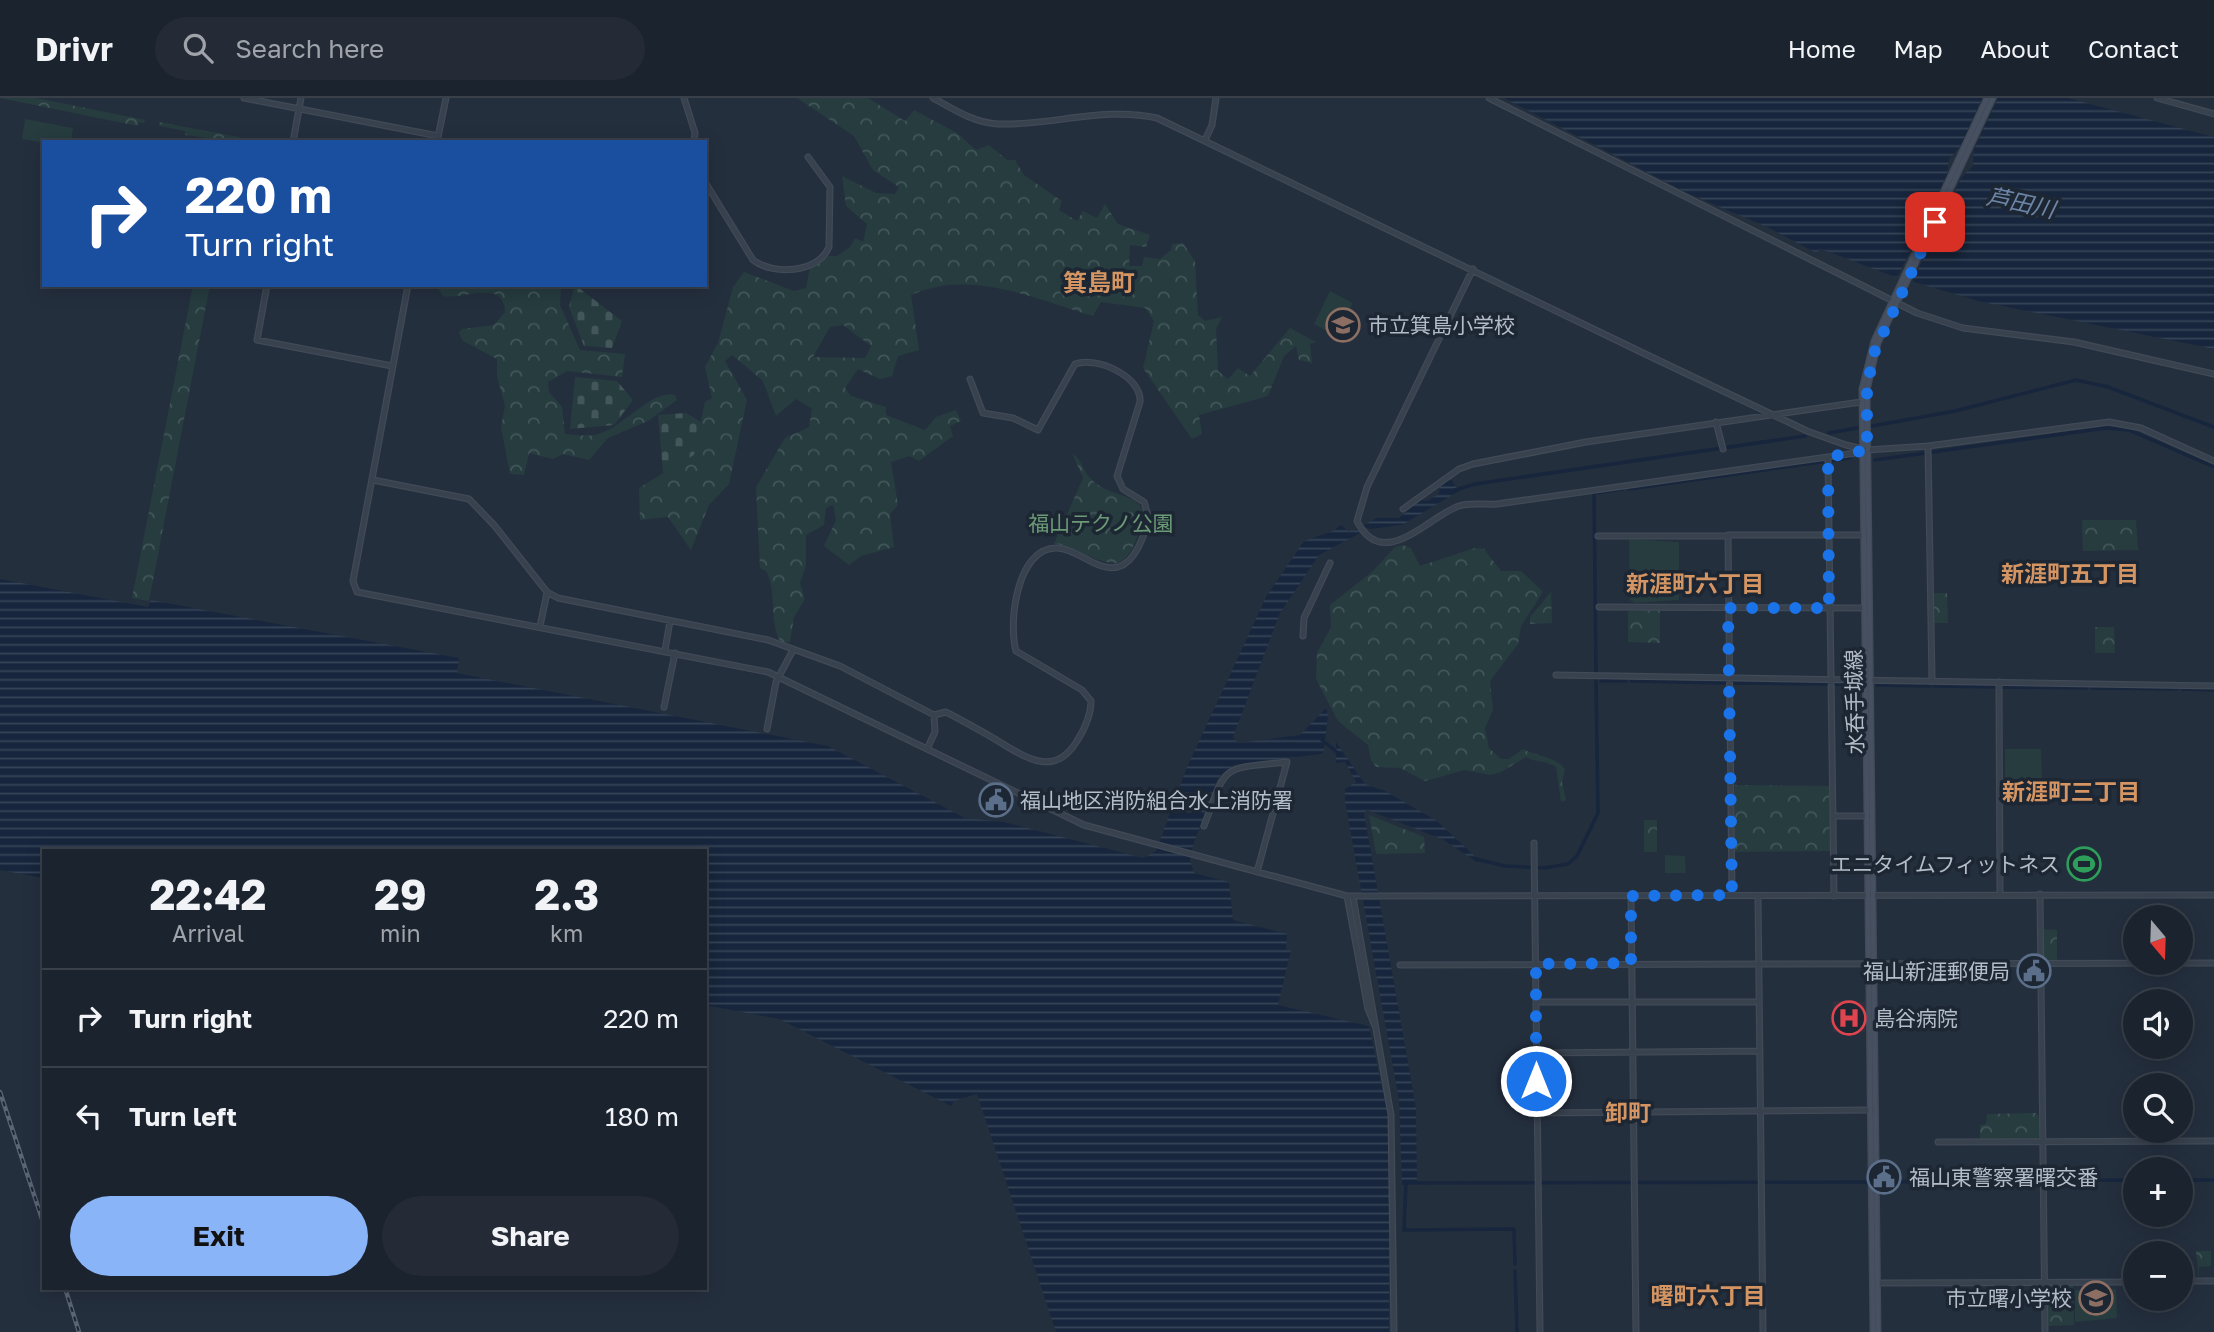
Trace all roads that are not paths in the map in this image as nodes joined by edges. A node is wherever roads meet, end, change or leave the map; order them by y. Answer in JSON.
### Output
{"nodes":[{"id":1,"x":244,"y":98,"type":"edge"},
{"id":2,"x":301,"y":98,"type":"edge"},
{"id":3,"x":446,"y":98,"type":"edge"},
{"id":4,"x":684,"y":98,"type":"edge"},
{"id":5,"x":933,"y":98,"type":"edge"},
{"id":6,"x":1216,"y":98,"type":"edge"},
{"id":7,"x":1489,"y":98,"type":"edge"},
{"id":8,"x":1987,"y":98,"type":"edge"},
{"id":9,"x":1993,"y":98,"type":"edge"},
{"id":10,"x":2157,"y":98,"type":"edge"},
{"id":11,"x":299,"y":108,"type":"junction"},
{"id":12,"x":2214,"y":114,"type":"edge"},
{"id":13,"x":438,"y":139,"type":"edge"},
{"id":14,"x":293,"y":140,"type":"edge"},
{"id":15,"x":694,"y":140,"type":"edge"},
{"id":16,"x":1205,"y":140,"type":"junction"},
{"id":17,"x":808,"y":157,"type":"dead end"},
{"id":18,"x":707,"y":185,"type":"edge"},
{"id":19,"x":1473,"y":269,"type":"junction"},
{"id":20,"x":267,"y":287,"type":"edge"},
{"id":21,"x":408,"y":287,"type":"edge"},
{"id":22,"x":1898,"y":295,"type":"junction"},
{"id":23,"x":1894,"y":302,"type":"junction"},
{"id":24,"x":393,"y":366,"type":"junction"},
{"id":25,"x":2214,"y":374,"type":"edge"},
{"id":26,"x":970,"y":379,"type":"dead end"},
{"id":27,"x":1861,"y":402,"type":"junction"},
{"id":28,"x":1773,"y":414,"type":"junction"},
{"id":29,"x":1716,"y":422,"type":"junction"},
{"id":30,"x":1928,"y":446,"type":"junction"},
{"id":31,"x":1722,"y":447,"type":"dead end"},
{"id":32,"x":1864,"y":451,"type":"junction"},
{"id":33,"x":1828,"y":457,"type":"junction"},
{"id":34,"x":2214,"y":461,"type":"edge"},
{"id":35,"x":373,"y":480,"type":"junction"},
{"id":36,"x":1404,"y":509,"type":"dead end"},
{"id":37,"x":1828,"y":534,"type":"junction"},
{"id":38,"x":1728,"y":535,"type":"dead end"},
{"id":39,"x":1866,"y":535,"type":"junction"},
{"id":40,"x":1598,"y":536,"type":"dead end"},
{"id":41,"x":1330,"y":563,"type":"dead end"},
{"id":42,"x":547,"y":593,"type":"junction"},
{"id":43,"x":1599,"y":607,"type":"dead end"},
{"id":44,"x":1728,"y":608,"type":"junction"},
{"id":45,"x":1829,"y":608,"type":"junction"},
{"id":46,"x":1866,"y":608,"type":"junction"},
{"id":47,"x":670,"y":621,"type":"junction"},
{"id":48,"x":540,"y":626,"type":"junction"},
{"id":49,"x":1303,"y":636,"type":"dead end"},
{"id":50,"x":665,"y":650,"type":"junction"},
{"id":51,"x":793,"y":650,"type":"junction"},
{"id":52,"x":675,"y":653,"type":"junction"},
{"id":53,"x":1556,"y":676,"type":"dead end"},
{"id":54,"x":780,"y":677,"type":"junction"},
{"id":55,"x":1729,"y":678,"type":"junction"},
{"id":56,"x":1830,"y":680,"type":"junction"},
{"id":57,"x":1868,"y":681,"type":"junction"},
{"id":58,"x":1932,"y":681,"type":"junction"},
{"id":59,"x":1999,"y":682,"type":"junction"},
{"id":60,"x":2214,"y":686,"type":"edge"},
{"id":61,"x":664,"y":707,"type":"dead end"},
{"id":62,"x":934,"y":715,"type":"junction"},
{"id":63,"x":767,"y":729,"type":"dead end"},
{"id":64,"x":927,"y":749,"type":"junction"},
{"id":65,"x":1833,"y":816,"type":"junction"},
{"id":66,"x":1869,"y":816,"type":"junction"},
{"id":67,"x":1204,"y":826,"type":"dead end"},
{"id":68,"x":1534,"y":843,"type":"dead end"},
{"id":69,"x":1257,"y":872,"type":"junction"},
{"id":70,"x":2040,"y":894,"type":"junction"},
{"id":71,"x":1732,"y":895,"type":"junction"},
{"id":72,"x":2000,"y":895,"type":"junction"},
{"id":73,"x":2214,"y":895,"type":"edge"},
{"id":74,"x":1535,"y":896,"type":"junction"},
{"id":75,"x":1631,"y":896,"type":"junction"},
{"id":76,"x":1758,"y":896,"type":"junction"},
{"id":77,"x":1834,"y":896,"type":"junction"},
{"id":78,"x":1870,"y":896,"type":"junction"},
{"id":79,"x":1353,"y":897,"type":"junction"},
{"id":80,"x":1871,"y":962,"type":"junction"},
{"id":81,"x":1631,"y":963,"type":"junction"},
{"id":82,"x":1759,"y":963,"type":"junction"},
{"id":83,"x":2214,"y":963,"type":"edge"},
{"id":84,"x":1536,"y":964,"type":"junction"},
{"id":85,"x":2041,"y":964,"type":"junction"},
{"id":86,"x":1400,"y":965,"type":"dead end"},
{"id":87,"x":1536,"y":1002,"type":"junction"},
{"id":88,"x":1760,"y":1002,"type":"junction"},
{"id":89,"x":1632,"y":1003,"type":"junction"},
{"id":90,"x":1760,"y":1051,"type":"junction"},
{"id":91,"x":1633,"y":1053,"type":"junction"},
{"id":92,"x":1536,"y":1054,"type":"junction"},
{"id":93,"x":1761,"y":1110,"type":"junction"},
{"id":94,"x":1872,"y":1110,"type":"junction"},
{"id":95,"x":1633,"y":1112,"type":"junction"},
{"id":96,"x":1537,"y":1113,"type":"junction"},
{"id":97,"x":2214,"y":1141,"type":"edge"},
{"id":98,"x":1938,"y":1142,"type":"dead end"},
{"id":99,"x":2044,"y":1142,"type":"junction"},
{"id":100,"x":2214,"y":1281,"type":"edge"},
{"id":101,"x":2045,"y":1282,"type":"junction"},
{"id":102,"x":2123,"y":1282,"type":"edge"},
{"id":103,"x":2193,"y":1282,"type":"edge"},
{"id":104,"x":1875,"y":1283,"type":"junction"},
{"id":105,"x":1394,"y":1332,"type":"edge"},
{"id":106,"x":1540,"y":1332,"type":"edge"},
{"id":107,"x":1636,"y":1332,"type":"edge"},
{"id":108,"x":1763,"y":1332,"type":"edge"},
{"id":109,"x":1873,"y":1332,"type":"edge"},
{"id":110,"x":1878,"y":1332,"type":"edge"},
{"id":111,"x":2045,"y":1332,"type":"edge"}],
"edges":[{"from":1,"to":11,"type":"street"},
{"from":2,"to":11,"type":"street"},
{"from":3,"to":13,"type":"street"},
{"from":4,"to":15,"type":"street"},
{"from":5,"to":16,"type":"street"},
{"from":6,"to":16,"type":"street"},
{"from":7,"to":23,"type":"street"},
{"from":8,"to":22,"type":"main road","name":"水呑手城線"},
{"from":9,"to":22,"type":"main road","name":"水呑手城線"},
{"from":10,"to":12,"type":"street"},
{"from":11,"to":13,"type":"street"},
{"from":11,"to":14,"type":"street"},
{"from":16,"to":19,"type":"street"},
{"from":17,"to":18,"type":"street"},
{"from":19,"to":28,"type":"street"},
{"from":19,"to":33,"type":"street"},
{"from":20,"to":24,"type":"street"},
{"from":21,"to":24,"type":"street"},
{"from":22,"to":23,"type":"main road","name":"水呑手城線"},
{"from":23,"to":25,"type":"street"},
{"from":23,"to":27,"type":"main road","name":"水呑手城線"},
{"from":23,"to":32,"type":"main road","name":"水呑手城線"},
{"from":24,"to":35,"type":"street"},
{"from":26,"to":62,"type":"street"},
{"from":27,"to":28,"type":"street"},
{"from":27,"to":32,"type":"main road","name":"水呑手城線"},
{"from":28,"to":29,"type":"street"},
{"from":28,"to":32,"type":"street"},
{"from":29,"to":31,"type":"street"},
{"from":29,"to":36,"type":"street"},
{"from":30,"to":32,"type":"street"},
{"from":30,"to":34,"type":"street"},
{"from":30,"to":58,"type":"street"},
{"from":32,"to":33,"type":"street"},
{"from":32,"to":39,"type":"main road","name":"水呑手城線"},
{"from":33,"to":37,"type":"street"},
{"from":35,"to":42,"type":"street"},
{"from":35,"to":48,"type":"street"},
{"from":37,"to":38,"type":"street"},
{"from":37,"to":39,"type":"street"},
{"from":37,"to":45,"type":"street"},
{"from":39,"to":46,"type":"main road","name":"水呑手城線"},
{"from":40,"to":44,"type":"street"},
{"from":41,"to":49,"type":"street"},
{"from":42,"to":47,"type":"street"},
{"from":42,"to":48,"type":"street"},
{"from":43,"to":44,"type":"street"},
{"from":44,"to":45,"type":"street"},
{"from":44,"to":55,"type":"street"},
{"from":45,"to":46,"type":"street"},
{"from":45,"to":56,"type":"street"},
{"from":46,"to":57,"type":"main road","name":"水呑手城線"},
{"from":47,"to":50,"type":"street"},
{"from":47,"to":51,"type":"street"},
{"from":48,"to":50,"type":"street"},
{"from":50,"to":52,"type":"street"},
{"from":51,"to":54,"type":"street"},
{"from":51,"to":62,"type":"street"},
{"from":52,"to":54,"type":"street"},
{"from":52,"to":61,"type":"street"},
{"from":53,"to":55,"type":"street"},
{"from":54,"to":63,"type":"street"},
{"from":54,"to":64,"type":"street"},
{"from":55,"to":56,"type":"street"},
{"from":55,"to":71,"type":"street"},
{"from":56,"to":57,"type":"street"},
{"from":56,"to":65,"type":"street"},
{"from":57,"to":58,"type":"street"},
{"from":57,"to":66,"type":"main road","name":"水呑手城線"},
{"from":58,"to":59,"type":"street"},
{"from":59,"to":60,"type":"street"},
{"from":59,"to":72,"type":"street"},
{"from":62,"to":64,"type":"street"},
{"from":64,"to":69,"type":"street"},
{"from":65,"to":66,"type":"street"},
{"from":65,"to":77,"type":"street"},
{"from":66,"to":78,"type":"main road","name":"水呑手城線"},
{"from":67,"to":69,"type":"street"},
{"from":68,"to":74,"type":"street"},
{"from":69,"to":79,"type":"street"},
{"from":70,"to":72,"type":"street"},
{"from":70,"to":73,"type":"street"},
{"from":70,"to":85,"type":"street"},
{"from":71,"to":75,"type":"street"},
{"from":71,"to":76,"type":"street"},
{"from":72,"to":78,"type":"street"},
{"from":74,"to":75,"type":"street"},
{"from":74,"to":79,"type":"street"},
{"from":74,"to":84,"type":"street"},
{"from":75,"to":81,"type":"street"},
{"from":76,"to":77,"type":"street"},
{"from":76,"to":82,"type":"street"},
{"from":77,"to":78,"type":"street"},
{"from":78,"to":80,"type":"main road","name":"水呑手城線"},
{"from":79,"to":105,"type":"street"},
{"from":80,"to":82,"type":"street"},
{"from":80,"to":85,"type":"street"},
{"from":80,"to":94,"type":"main road","name":"水呑手城線"},
{"from":81,"to":82,"type":"street"},
{"from":81,"to":84,"type":"street"},
{"from":81,"to":89,"type":"street"},
{"from":82,"to":88,"type":"street"},
{"from":83,"to":85,"type":"street"},
{"from":84,"to":86,"type":"street"},
{"from":84,"to":87,"type":"street"},
{"from":85,"to":99,"type":"street"},
{"from":87,"to":89,"type":"street"},
{"from":87,"to":92,"type":"street"},
{"from":88,"to":89,"type":"street"},
{"from":88,"to":90,"type":"street"},
{"from":89,"to":91,"type":"street"},
{"from":90,"to":91,"type":"street"},
{"from":90,"to":93,"type":"street"},
{"from":91,"to":92,"type":"street"},
{"from":91,"to":95,"type":"street"},
{"from":92,"to":96,"type":"street"},
{"from":93,"to":94,"type":"street"},
{"from":93,"to":95,"type":"street"},
{"from":93,"to":108,"type":"street"},
{"from":94,"to":104,"type":"main road","name":"水呑手城線"},
{"from":95,"to":96,"type":"street"},
{"from":95,"to":107,"type":"street"},
{"from":96,"to":106,"type":"street"},
{"from":97,"to":99,"type":"street"},
{"from":98,"to":99,"type":"street"},
{"from":99,"to":101,"type":"street"},
{"from":100,"to":103,"type":"street"},
{"from":101,"to":102,"type":"street"},
{"from":101,"to":104,"type":"street"},
{"from":101,"to":111,"type":"street"},
{"from":104,"to":109,"type":"main road","name":"水呑手城線"},
{"from":104,"to":110,"type":"main road","name":"水呑手城線"}]}
